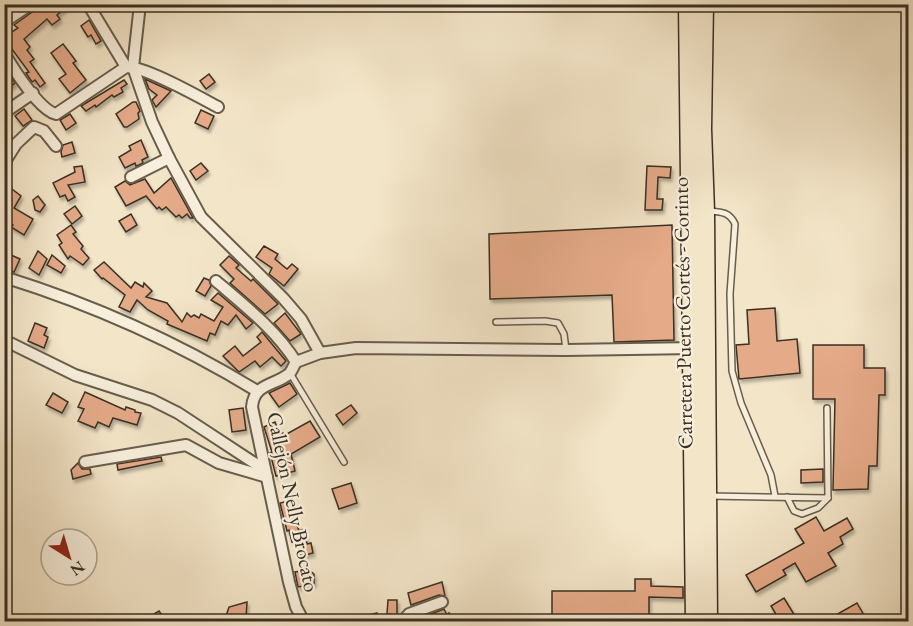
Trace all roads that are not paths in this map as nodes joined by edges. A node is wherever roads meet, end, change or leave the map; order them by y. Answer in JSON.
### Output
{"nodes":[{"id":1,"x":31,"y":4,"type":"edge"},
{"id":2,"x":88,"y":4,"type":"edge"},
{"id":3,"x":140,"y":4,"type":"edge"},
{"id":4,"x":688,"y":4,"type":"edge"},
{"id":5,"x":704,"y":4,"type":"edge"},
{"id":6,"x":4,"y":22,"type":"edge"},
{"id":7,"x":4,"y":53,"type":"edge"},
{"id":8,"x":129,"y":67,"type":"junction"},
{"id":9,"x":33,"y":93,"type":"junction"},
{"id":10,"x":218,"y":107,"type":"dead end"},
{"id":11,"x":4,"y":113,"type":"edge"},
{"id":12,"x":56,"y":146,"type":"dead end"},
{"id":13,"x":169,"y":158,"type":"junction"},
{"id":14,"x":4,"y":163,"type":"edge"},
{"id":15,"x":131,"y":177,"type":"dead end"},
{"id":16,"x":705,"y":211,"type":"junction"},
{"id":17,"x":4,"y":277,"type":"edge"},
{"id":18,"x":216,"y":281,"type":"dead end"},
{"id":19,"x":496,"y":322,"type":"dead end"},
{"id":20,"x":4,"y":340,"type":"edge"},
{"id":21,"x":699,"y":348,"type":"junction"},
{"id":22,"x":566,"y":350,"type":"junction"},
{"id":23,"x":320,"y":353,"type":"junction"},
{"id":24,"x":297,"y":362,"type":"junction"},
{"id":25,"x":290,"y":373,"type":"junction"},
{"id":26,"x":257,"y":391,"type":"junction"},
{"id":27,"x":827,"y":408,"type":"dead end"},
{"id":28,"x":85,"y":462,"type":"dead end"},
{"id":29,"x":344,"y":462,"type":"dead end"},
{"id":30,"x":266,"y":473,"type":"junction"},
{"id":31,"x":708,"y":496,"type":"junction"},
{"id":32,"x":775,"y":496,"type":"junction"},
{"id":33,"x":787,"y":497,"type":"junction"},
{"id":34,"x":828,"y":498,"type":"junction"},
{"id":35,"x":442,"y":602,"type":"dead end"},
{"id":36,"x":701,"y":619,"type":"edge"},
{"id":37,"x":304,"y":621,"type":"edge"},
{"id":38,"x":402,"y":621,"type":"edge"}],
"edges":[{"from":1,"to":6,"type":"street"},
{"from":2,"to":8,"type":"street"},
{"from":3,"to":8,"type":"street"},
{"from":4,"to":21,"type":"highway","name":"Carretera Puerto Cortés - Corinto"},
{"from":5,"to":16,"type":"highway","name":"Carretera Puerto Cortés - Corinto"},
{"from":7,"to":9,"type":"street"},
{"from":8,"to":9,"type":"street"},
{"from":8,"to":10,"type":"street"},
{"from":8,"to":13,"type":"street"},
{"from":9,"to":11,"type":"street"},
{"from":12,"to":14,"type":"street"},
{"from":13,"to":15,"type":"street"},
{"from":13,"to":23,"type":"street"},
{"from":16,"to":21,"type":"highway","name":"Carretera Puerto Cortés - Corinto"},
{"from":16,"to":32,"type":"lane"},
{"from":17,"to":26,"type":"street"},
{"from":18,"to":24,"type":"street"},
{"from":19,"to":22,"type":"lane"},
{"from":20,"to":30,"type":"street"},
{"from":21,"to":22,"type":"street"},
{"from":21,"to":31,"type":"highway","name":"Carretera Puerto Cortés - Corinto"},
{"from":21,"to":36,"type":"highway","name":"Carretera Puerto Cortés - Corinto"},
{"from":22,"to":23,"type":"street"},
{"from":23,"to":24,"type":"street"},
{"from":24,"to":25,"type":"street"},
{"from":25,"to":26,"type":"street"},
{"from":25,"to":29,"type":"lane"},
{"from":26,"to":30,"type":"street","name":"Callejón Nelly Brocato"},
{"from":27,"to":34,"type":"lane"},
{"from":28,"to":30,"type":"street"},
{"from":30,"to":37,"type":"street","name":"Callejón Nelly Brocato"},
{"from":31,"to":32,"type":"lane"},
{"from":31,"to":36,"type":"highway","name":"Carretera Puerto Cortés - Corinto"},
{"from":32,"to":33,"type":"lane"},
{"from":33,"to":34,"type":"lane"},
{"from":33,"to":34,"type":"lane"},
{"from":35,"to":38,"type":"street"}]}
